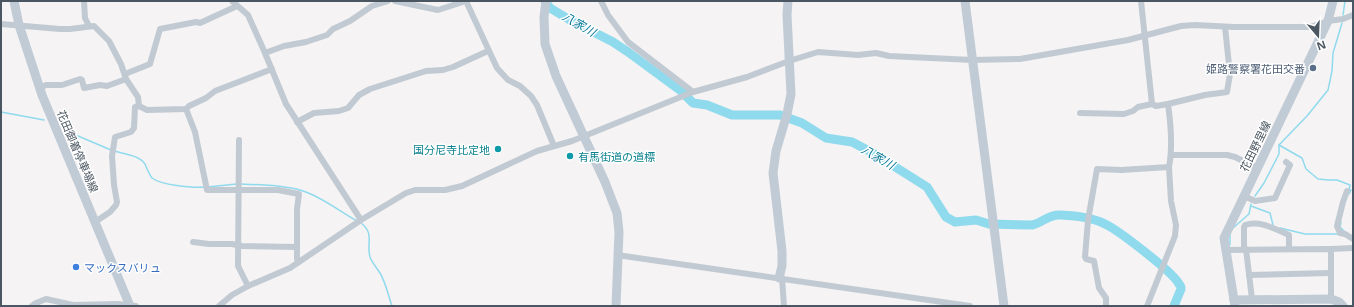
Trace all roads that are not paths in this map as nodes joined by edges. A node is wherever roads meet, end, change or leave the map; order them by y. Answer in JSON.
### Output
{"nodes":[{"id":1,"x":14,"y":1,"type":"edge"},
{"id":2,"x":84,"y":1,"type":"edge"},
{"id":3,"x":232,"y":1,"type":"edge"},
{"id":4,"x":388,"y":1,"type":"edge"},
{"id":5,"x":395,"y":1,"type":"edge"},
{"id":6,"x":466,"y":1,"type":"edge"},
{"id":7,"x":546,"y":1,"type":"edge"},
{"id":8,"x":601,"y":1,"type":"edge"},
{"id":9,"x":788,"y":1,"type":"edge"},
{"id":10,"x":965,"y":1,"type":"edge"},
{"id":11,"x":1141,"y":1,"type":"edge"},
{"id":12,"x":1333,"y":1,"type":"edge"},
{"id":13,"x":237,"y":6,"type":"junction"},
{"id":14,"x":1353,"y":16,"type":"edge"},
{"id":15,"x":1328,"y":21,"type":"junction"},
{"id":16,"x":1,"y":24,"type":"edge"},
{"id":17,"x":19,"y":25,"type":"junction"},
{"id":18,"x":89,"y":26,"type":"junction"},
{"id":19,"x":1225,"y":27,"type":"junction"},
{"id":20,"x":1144,"y":35,"type":"junction"},
{"id":21,"x":488,"y":51,"type":"junction"},
{"id":22,"x":265,"y":53,"type":"junction"},
{"id":23,"x":972,"y":60,"type":"junction"},
{"id":24,"x":788,"y":61,"type":"junction"},
{"id":25,"x":272,"y":69,"type":"junction"},
{"id":26,"x":125,"y":77,"type":"junction"},
{"id":27,"x":39,"y":88,"type":"junction"},
{"id":28,"x":693,"y":92,"type":"junction"},
{"id":29,"x":1152,"y":104,"type":"junction"},
{"id":30,"x":1168,"y":104,"type":"junction"},
{"id":31,"x":139,"y":106,"type":"junction"},
{"id":32,"x":186,"y":109,"type":"junction"},
{"id":33,"x":1080,"y":113,"type":"dead end"},
{"id":34,"x":297,"y":122,"type":"junction"},
{"id":35,"x":584,"y":137,"type":"junction"},
{"id":36,"x":239,"y":140,"type":"dead end"},
{"id":37,"x":554,"y":146,"type":"junction"},
{"id":38,"x":1171,"y":155,"type":"junction"},
{"id":39,"x":1286,"y":162,"type":"dead end"},
{"id":40,"x":1169,"y":167,"type":"junction"},
{"id":41,"x":1257,"y":168,"type":"junction"},
{"id":42,"x":239,"y":190,"type":"junction"},
{"id":43,"x":1348,"y":191,"type":"dead end"},
{"id":44,"x":1244,"y":196,"type":"junction"},
{"id":45,"x":361,"y":220,"type":"junction"},
{"id":46,"x":95,"y":222,"type":"junction"},
{"id":47,"x":1353,"y":239,"type":"edge"},
{"id":48,"x":193,"y":242,"type":"dead end"},
{"id":49,"x":238,"y":245,"type":"junction"},
{"id":50,"x":297,"y":247,"type":"junction"},
{"id":51,"x":1353,"y":248,"type":"edge"},
{"id":52,"x":1245,"y":249,"type":"junction"},
{"id":53,"x":1289,"y":249,"type":"junction"},
{"id":54,"x":1331,"y":249,"type":"junction"},
{"id":55,"x":1226,"y":250,"type":"junction"},
{"id":56,"x":617,"y":255,"type":"junction"},
{"id":57,"x":299,"y":262,"type":"junction"},
{"id":58,"x":1331,"y":273,"type":"junction"},
{"id":59,"x":1249,"y":275,"type":"junction"},
{"id":60,"x":781,"y":278,"type":"junction"},
{"id":61,"x":248,"y":286,"type":"junction"},
{"id":62,"x":1252,"y":299,"type":"junction"},
{"id":63,"x":1331,"y":299,"type":"junction"},
{"id":64,"x":1234,"y":303,"type":"edge"},
{"id":65,"x":32,"y":306,"type":"edge"},
{"id":66,"x":132,"y":306,"type":"edge"},
{"id":67,"x":219,"y":306,"type":"edge"},
{"id":68,"x":616,"y":306,"type":"edge"},
{"id":69,"x":784,"y":306,"type":"edge"},
{"id":70,"x":970,"y":306,"type":"edge"},
{"id":71,"x":1004,"y":306,"type":"edge"},
{"id":72,"x":1106,"y":306,"type":"edge"},
{"id":73,"x":1147,"y":306,"type":"edge"},
{"id":74,"x":1343,"y":306,"type":"edge"}],
"edges":[{"from":1,"to":17,"type":"street","name":"花田御着停車場線"},
{"from":2,"to":18,"type":"street"},
{"from":3,"to":13,"type":"street"},
{"from":4,"to":22,"type":"street"},
{"from":5,"to":6,"type":"street"},
{"from":6,"to":21,"type":"street"},
{"from":7,"to":35,"type":"street"},
{"from":8,"to":28,"type":"street"},
{"from":9,"to":24,"type":"street"},
{"from":10,"to":23,"type":"street"},
{"from":11,"to":20,"type":"street"},
{"from":12,"to":15,"type":"street","name":"花田野里線"},
{"from":13,"to":22,"type":"street"},
{"from":13,"to":26,"type":"street"},
{"from":14,"to":15,"type":"street"},
{"from":15,"to":19,"type":"street"},
{"from":15,"to":41,"type":"street","name":"花田野里線"},
{"from":16,"to":17,"type":"street"},
{"from":17,"to":18,"type":"street"},
{"from":17,"to":27,"type":"street","name":"花田御着停車場線"},
{"from":18,"to":26,"type":"street"},
{"from":19,"to":20,"type":"street"},
{"from":19,"to":30,"type":"street"},
{"from":20,"to":23,"type":"street"},
{"from":20,"to":29,"type":"street"},
{"from":21,"to":34,"type":"street"},
{"from":21,"to":37,"type":"street"},
{"from":22,"to":25,"type":"street"},
{"from":23,"to":24,"type":"street"},
{"from":23,"to":71,"type":"street"},
{"from":24,"to":28,"type":"street"},
{"from":24,"to":60,"type":"street"},
{"from":25,"to":32,"type":"street"},
{"from":25,"to":34,"type":"street"},
{"from":26,"to":27,"type":"street"},
{"from":26,"to":31,"type":"street"},
{"from":27,"to":46,"type":"street","name":"花田御着停車場線"},
{"from":28,"to":35,"type":"street"},
{"from":29,"to":30,"type":"street"},
{"from":29,"to":33,"type":"street"},
{"from":30,"to":38,"type":"street"},
{"from":31,"to":32,"type":"street"},
{"from":31,"to":46,"type":"street"},
{"from":32,"to":42,"type":"street"},
{"from":34,"to":45,"type":"street"},
{"from":35,"to":37,"type":"street"},
{"from":35,"to":56,"type":"street"},
{"from":36,"to":42,"type":"street"},
{"from":37,"to":45,"type":"street"},
{"from":38,"to":40,"type":"street"},
{"from":38,"to":41,"type":"street"},
{"from":39,"to":44,"type":"street"},
{"from":40,"to":72,"type":"street"},
{"from":40,"to":73,"type":"street"},
{"from":41,"to":44,"type":"street","name":"花田野里線"},
{"from":42,"to":49,"type":"street"},
{"from":42,"to":50,"type":"street"},
{"from":43,"to":47,"type":"street"},
{"from":44,"to":55,"type":"street","name":"花田野里線"},
{"from":45,"to":57,"type":"street"},
{"from":46,"to":66,"type":"street","name":"花田御着停車場線"},
{"from":48,"to":49,"type":"street"},
{"from":49,"to":50,"type":"street"},
{"from":49,"to":61,"type":"street"},
{"from":50,"to":57,"type":"street"},
{"from":51,"to":54,"type":"street"},
{"from":52,"to":53,"type":"street"},
{"from":52,"to":53,"type":"street"},
{"from":52,"to":55,"type":"street"},
{"from":52,"to":59,"type":"street"},
{"from":53,"to":54,"type":"street"},
{"from":54,"to":58,"type":"street"},
{"from":55,"to":64,"type":"street","name":"花田野里線"},
{"from":56,"to":60,"type":"street"},
{"from":56,"to":68,"type":"street"},
{"from":57,"to":61,"type":"street"},
{"from":58,"to":59,"type":"street"},
{"from":58,"to":63,"type":"street"},
{"from":59,"to":62,"type":"street"},
{"from":60,"to":69,"type":"street"},
{"from":60,"to":70,"type":"street"},
{"from":61,"to":67,"type":"street"},
{"from":62,"to":63,"type":"street"},
{"from":62,"to":64,"type":"street"},
{"from":63,"to":74,"type":"street"},
{"from":65,"to":66,"type":"street"}]}
